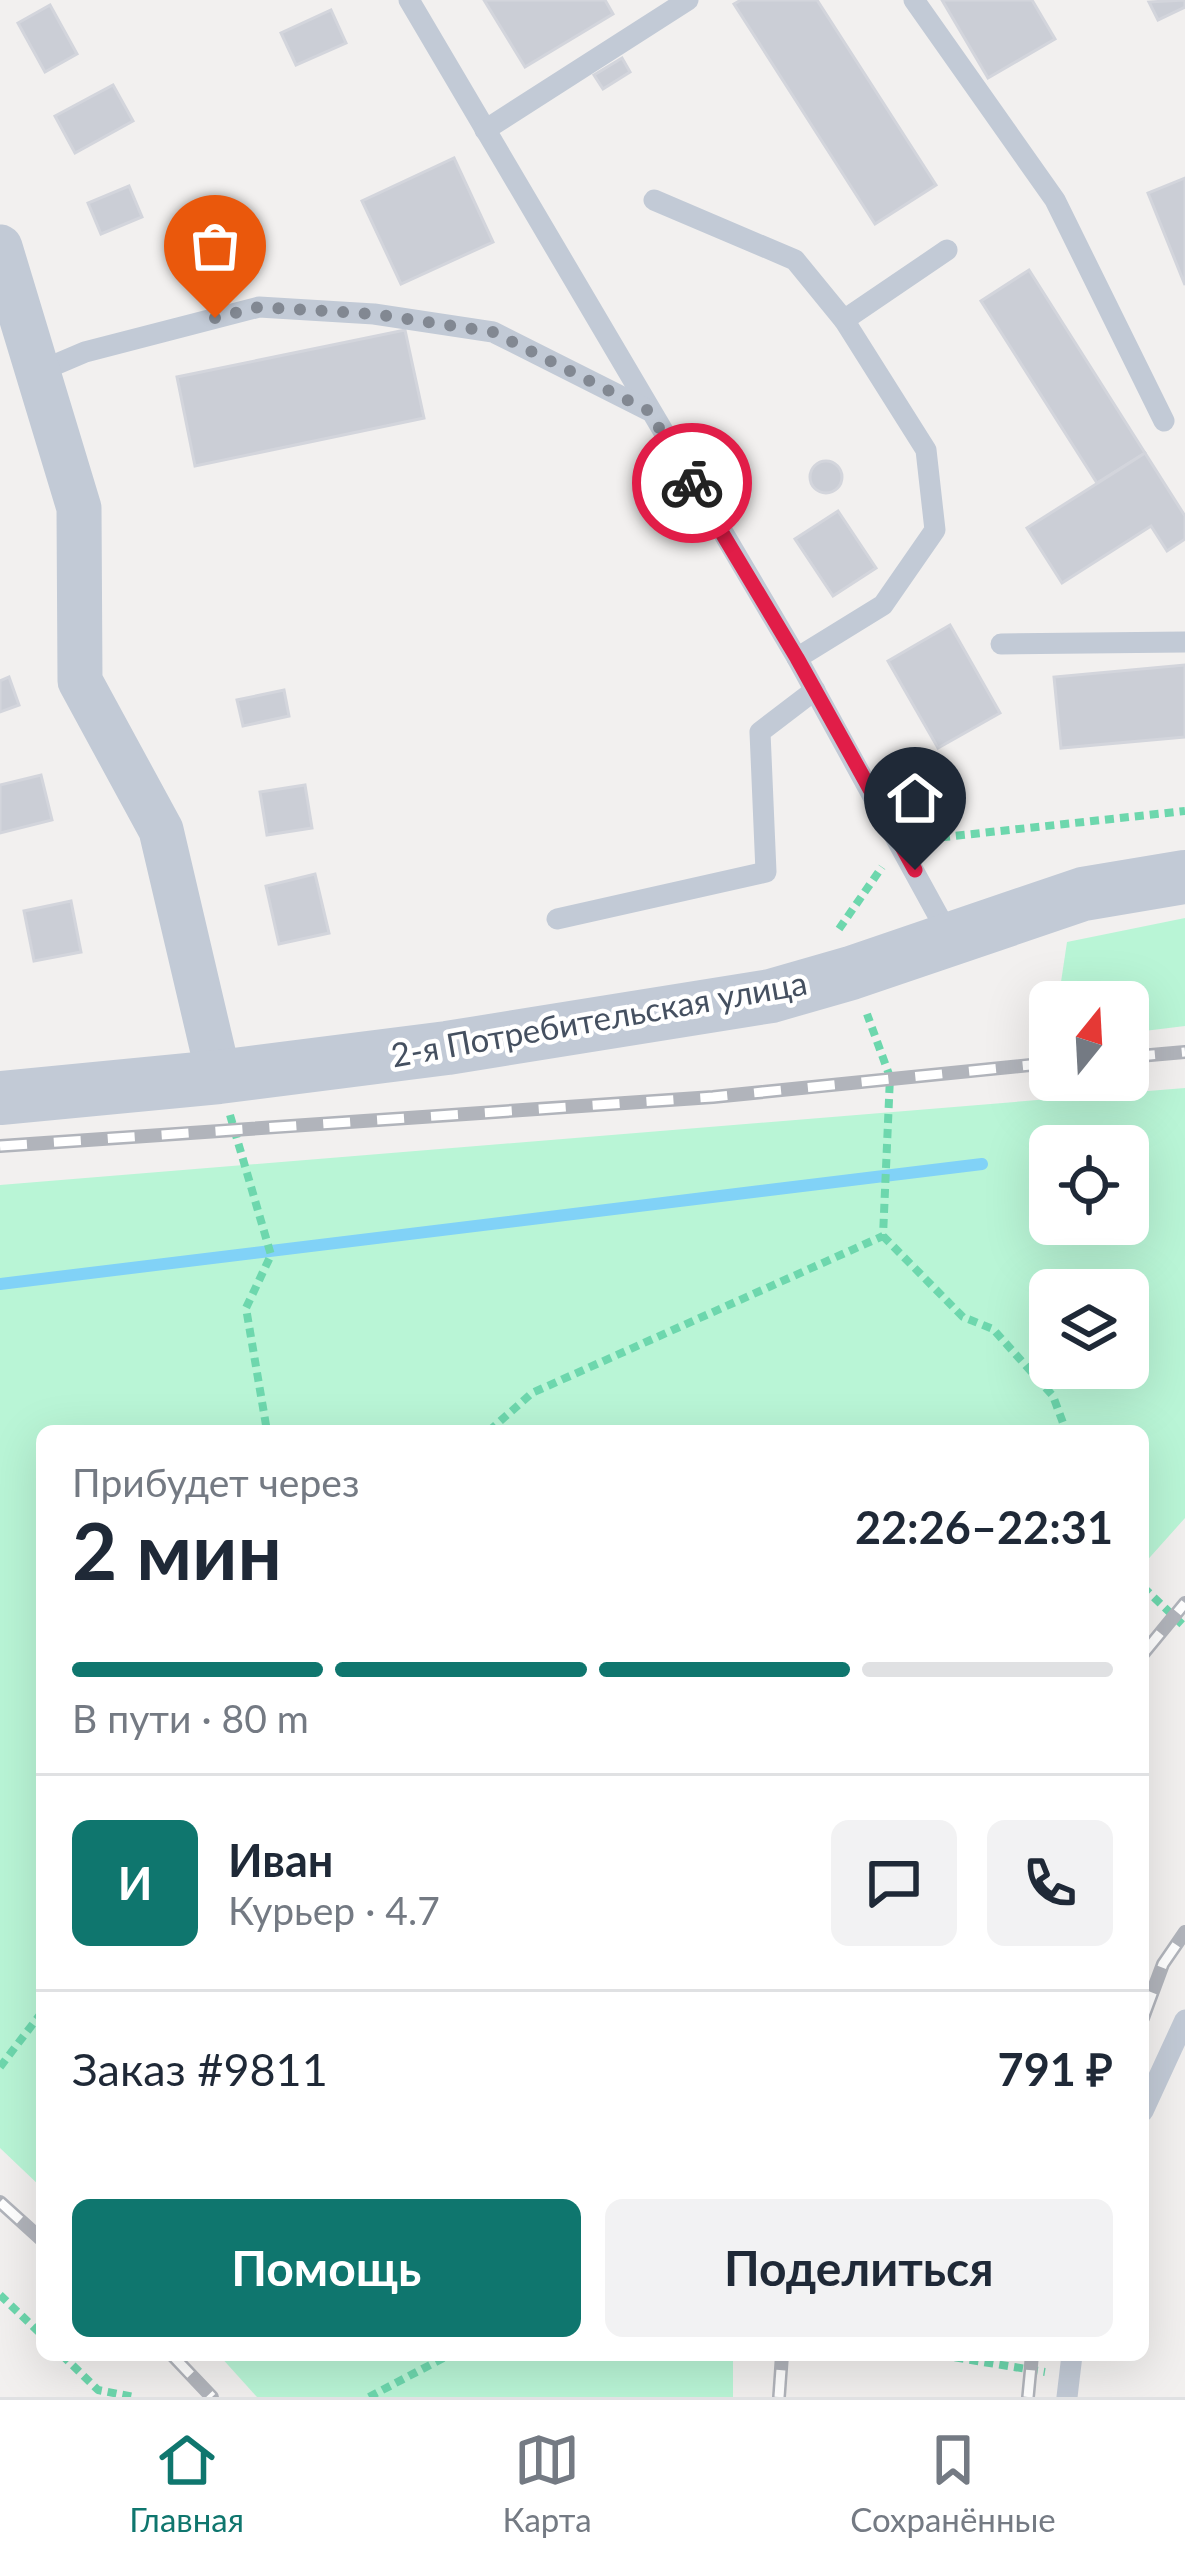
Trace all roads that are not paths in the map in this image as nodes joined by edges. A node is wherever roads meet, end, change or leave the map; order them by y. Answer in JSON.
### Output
{"nodes":[{"id":1,"x":409,"y":0,"type":"edge"},
{"id":2,"x":688,"y":0,"type":"edge"},
{"id":3,"x":914,"y":0,"type":"edge"},
{"id":4,"x":485,"y":130,"type":"junction"},
{"id":5,"x":655,"y":200,"type":"dead end"},
{"id":6,"x":0,"y":247,"type":"edge"},
{"id":7,"x":947,"y":250,"type":"dead end"},
{"id":8,"x":844,"y":320,"type":"junction"},
{"id":9,"x":38,"y":372,"type":"junction"},
{"id":10,"x":649,"y":411,"type":"junction"},
{"id":11,"x":1164,"y":422,"type":"dead end"},
{"id":12,"x":1185,"y":642,"type":"edge"},
{"id":13,"x":1000,"y":644,"type":"dead end"},
{"id":14,"x":797,"y":658,"type":"junction"},
{"id":15,"x":815,"y":690,"type":"junction"},
{"id":16,"x":1185,"y":877,"type":"edge"},
{"id":17,"x":557,"y":920,"type":"dead end"},
{"id":18,"x":951,"y":939,"type":"junction"},
{"id":19,"x":219,"y":1077,"type":"junction"},
{"id":20,"x":0,"y":1098,"type":"edge"},
{"id":21,"x":1185,"y":2020,"type":"edge"},
{"id":22,"x":1149,"y":2097,"type":"edge"},
{"id":23,"x":1070,"y":2364,"type":"edge"},
{"id":24,"x":1066,"y":2397,"type":"edge"}],
"edges":[{"from":1,"to":4,"type":"lane"},
{"from":2,"to":4,"type":"lane"},
{"from":3,"to":11,"type":"lane"},
{"from":4,"to":10,"type":"lane"},
{"from":5,"to":8,"type":"lane"},
{"from":6,"to":9,"type":"street"},
{"from":7,"to":8,"type":"lane"},
{"from":8,"to":14,"type":"lane"},
{"from":9,"to":10,"type":"lane"},
{"from":9,"to":19,"type":"street"},
{"from":10,"to":14,"type":"lane"},
{"from":12,"to":13,"type":"lane"},
{"from":14,"to":15,"type":"lane"},
{"from":15,"to":17,"type":"lane"},
{"from":15,"to":18,"type":"lane"},
{"from":16,"to":18,"type":"street","name":"2-я Потребительская улица"},
{"from":18,"to":19,"type":"street","name":"2-я Потребительская улица"},
{"from":19,"to":20,"type":"street","name":"2-я Потребительская улица"},
{"from":21,"to":22,"type":"lane"},
{"from":23,"to":24,"type":"lane"}]}
